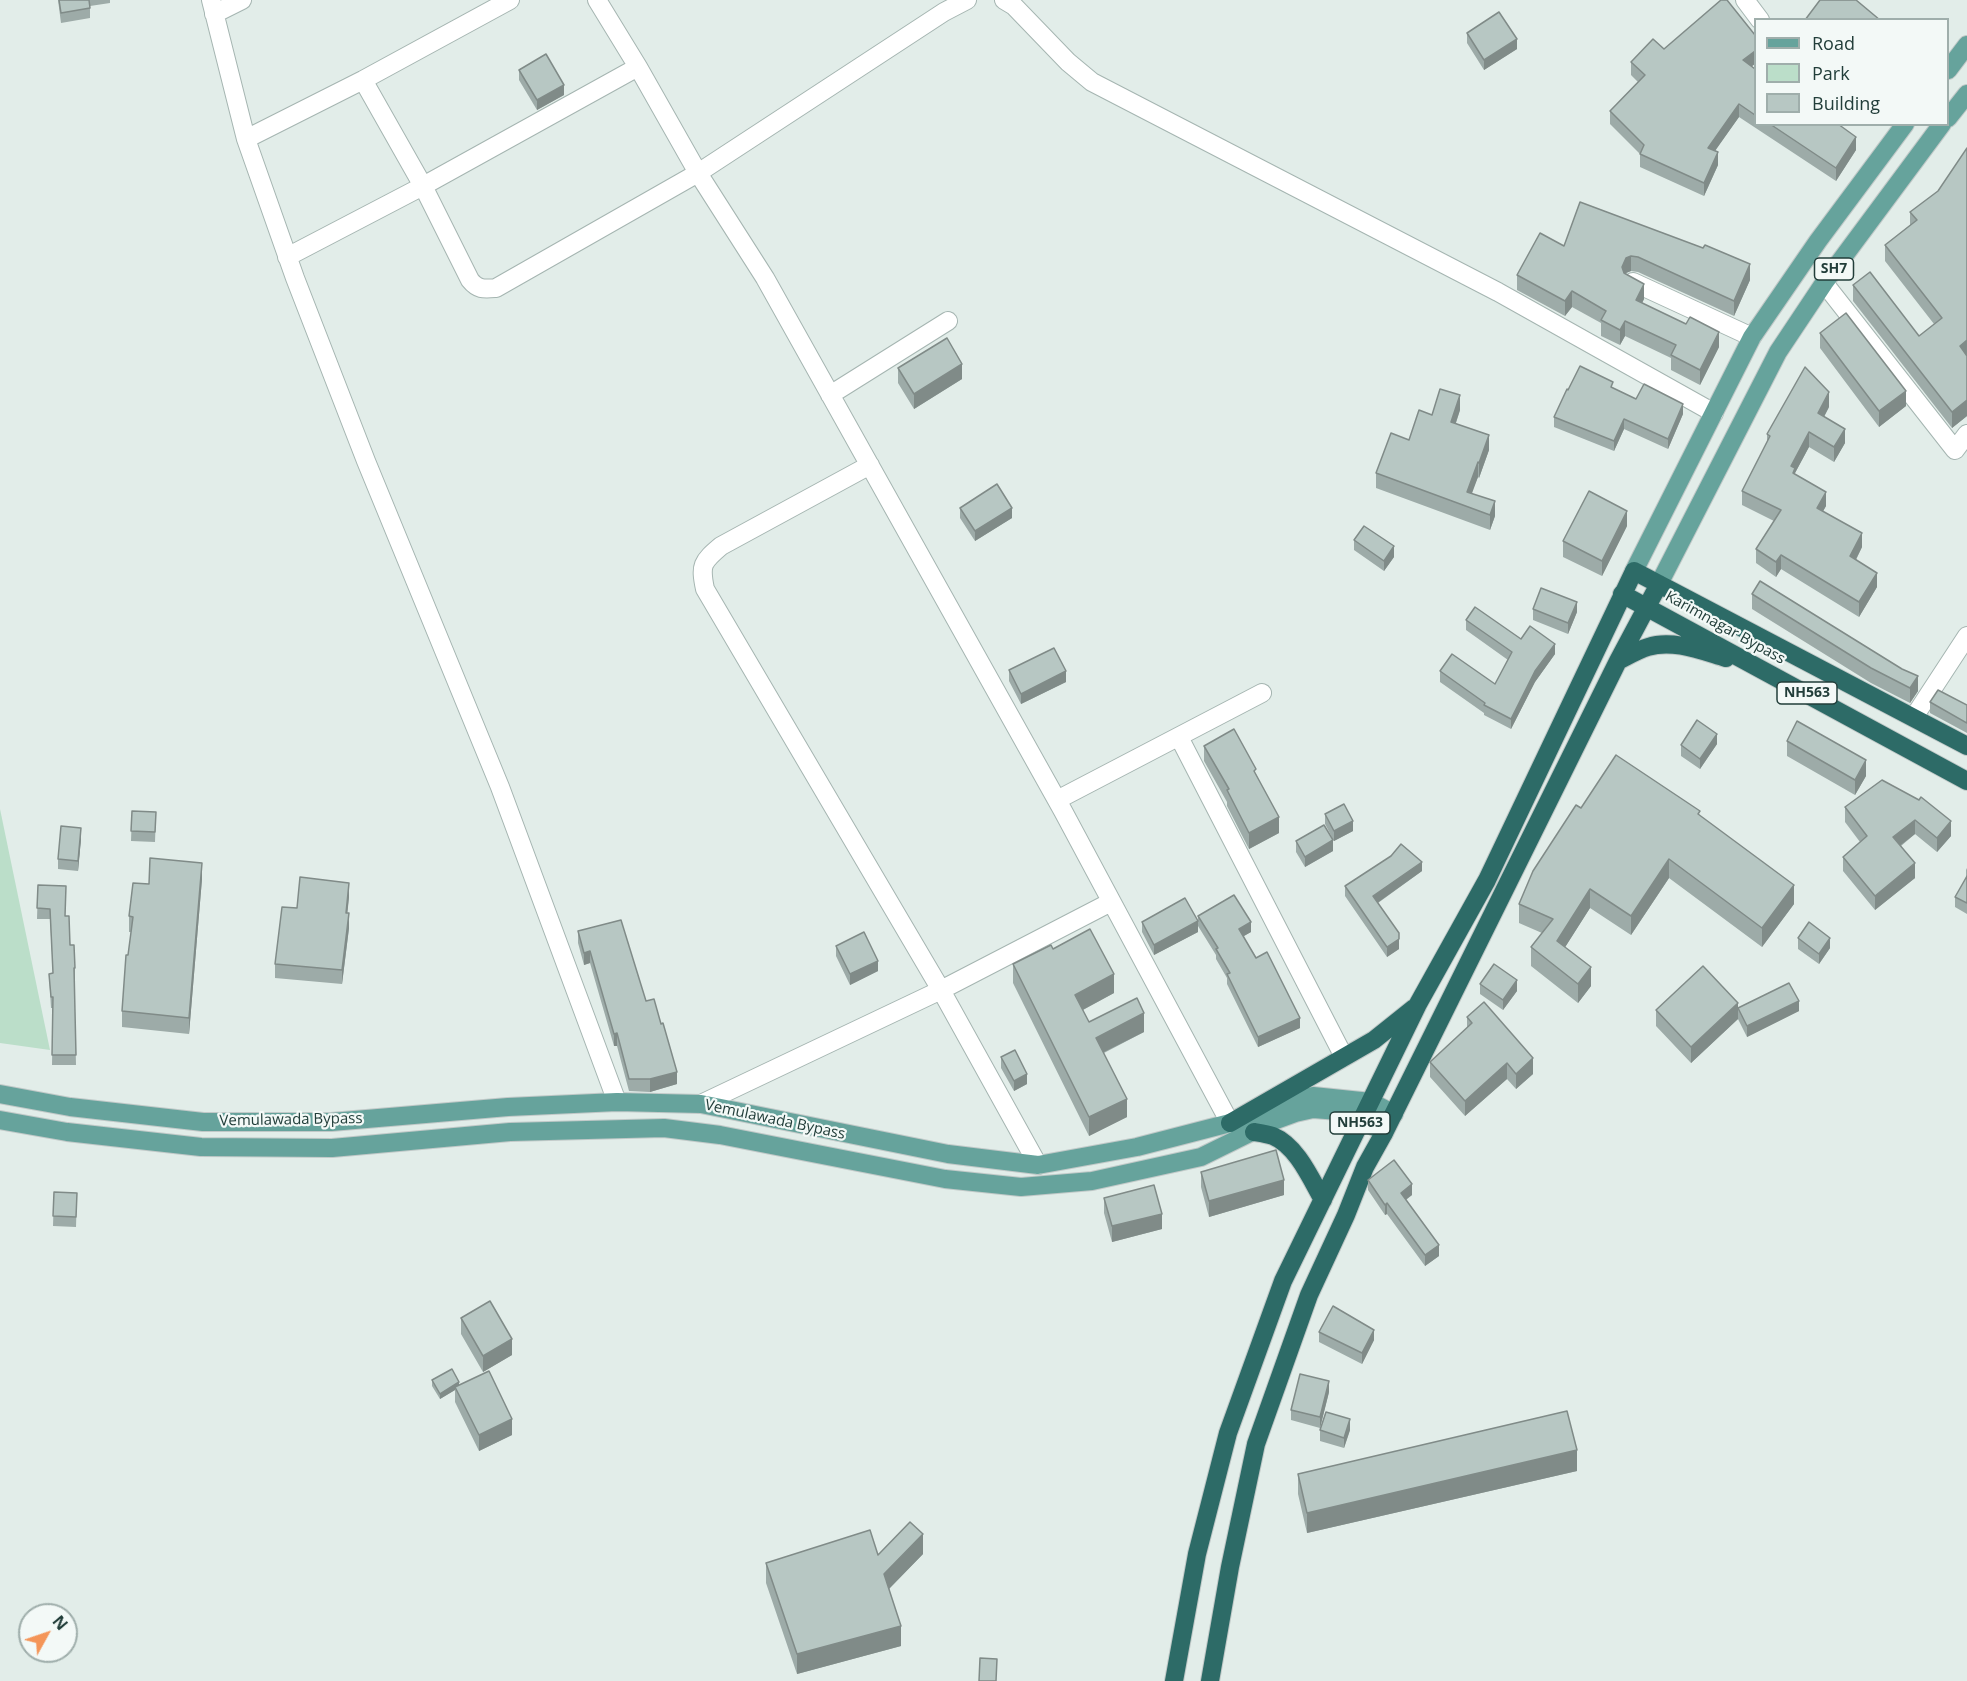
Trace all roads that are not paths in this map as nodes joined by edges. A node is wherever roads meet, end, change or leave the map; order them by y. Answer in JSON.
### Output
{"nodes":[{"id":1,"x":242,"y":0,"type":"edge"},
{"id":2,"x":510,"y":0,"type":"edge"},
{"id":3,"x":597,"y":0,"type":"edge"},
{"id":4,"x":968,"y":0,"type":"edge"},
{"id":5,"x":1745,"y":0,"type":"edge"},
{"id":6,"x":1013,"y":2,"type":"edge"},
{"id":7,"x":212,"y":7,"type":"edge"},
{"id":8,"x":1758,"y":18,"type":"edge"},
{"id":9,"x":1967,"y":45,"type":"edge"},
{"id":10,"x":638,"y":67,"type":"junction"},
{"id":11,"x":1949,"y":68,"type":"edge"},
{"id":12,"x":363,"y":80,"type":"junction"},
{"id":13,"x":1967,"y":94,"type":"edge"},
{"id":14,"x":1949,"y":116,"type":"edge"},
{"id":15,"x":1901,"y":126,"type":"edge"},
{"id":16,"x":1941,"y":126,"type":"edge"},
{"id":17,"x":246,"y":139,"type":"junction"},
{"id":18,"x":698,"y":174,"type":"junction"},
{"id":19,"x":423,"y":186,"type":"junction"},
{"id":20,"x":287,"y":257,"type":"junction"},
{"id":21,"x":1633,"y":282,"type":"edge"},
{"id":22,"x":1824,"y":283,"type":"junction"},
{"id":23,"x":948,"y":321,"type":"dead end"},
{"id":24,"x":1752,"y":337,"type":"junction"},
{"id":25,"x":830,"y":395,"type":"junction"},
{"id":26,"x":1714,"y":413,"type":"junction"},
{"id":27,"x":1967,"y":434,"type":"edge"},
{"id":28,"x":1961,"y":455,"type":"edge"},
{"id":29,"x":870,"y":465,"type":"junction"},
{"id":30,"x":1634,"y":571,"type":"junction"},
{"id":31,"x":1659,"y":584,"type":"junction"},
{"id":32,"x":1622,"y":594,"type":"junction"},
{"id":33,"x":1647,"y":606,"type":"junction"},
{"id":34,"x":1967,"y":636,"type":"edge"},
{"id":35,"x":1618,"y":661,"type":"junction"},
{"id":36,"x":1765,"y":670,"type":"junction"},
{"id":37,"x":1262,"y":693,"type":"dead end"},
{"id":38,"x":1914,"y":717,"type":"junction"},
{"id":39,"x":1179,"y":737,"type":"junction"},
{"id":40,"x":1967,"y":746,"type":"edge"},
{"id":41,"x":1967,"y":781,"type":"edge"},
{"id":42,"x":1057,"y":800,"type":"junction"},
{"id":43,"x":1111,"y":903,"type":"junction"},
{"id":44,"x":941,"y":990,"type":"junction"},
{"id":45,"x":1418,"y":1004,"type":"junction"},
{"id":46,"x":1344,"y":1057,"type":"junction"},
{"id":47,"x":0,"y":1094,"type":"edge"},
{"id":48,"x":617,"y":1102,"type":"junction"},
{"id":49,"x":1371,"y":1102,"type":"junction"},
{"id":50,"x":701,"y":1104,"type":"junction"},
{"id":51,"x":1394,"y":1114,"type":"junction"},
{"id":52,"x":1362,"y":1119,"type":"junction"},
{"id":53,"x":0,"y":1120,"type":"edge"},
{"id":54,"x":1230,"y":1123,"type":"junction"},
{"id":55,"x":1254,"y":1132,"type":"junction"},
{"id":56,"x":1384,"y":1133,"type":"junction"},
{"id":57,"x":1038,"y":1165,"type":"junction"},
{"id":58,"x":1323,"y":1200,"type":"junction"},
{"id":59,"x":1174,"y":1681,"type":"edge"},
{"id":60,"x":1210,"y":1681,"type":"edge"}],
"edges":[{"from":1,"to":7,"type":"street"},
{"from":2,"to":12,"type":"street"},
{"from":3,"to":10,"type":"street"},
{"from":4,"to":18,"type":"street"},
{"from":5,"to":8,"type":"street"},
{"from":6,"to":26,"type":"street"},
{"from":7,"to":17,"type":"street"},
{"from":9,"to":11,"type":"main road"},
{"from":10,"to":18,"type":"street"},
{"from":10,"to":19,"type":"street"},
{"from":12,"to":17,"type":"street"},
{"from":12,"to":19,"type":"street"},
{"from":13,"to":14,"type":"main road"},
{"from":15,"to":24,"type":"main road","number":"SH7"},
{"from":16,"to":22,"type":"main road","number":"SH7"},
{"from":17,"to":20,"type":"street"},
{"from":18,"to":19,"type":"street"},
{"from":18,"to":25,"type":"street"},
{"from":19,"to":20,"type":"street"},
{"from":20,"to":48,"type":"street"},
{"from":21,"to":24,"type":"street"},
{"from":22,"to":28,"type":"street"},
{"from":22,"to":31,"type":"main road","number":"SH7"},
{"from":23,"to":25,"type":"street"},
{"from":24,"to":26,"type":"main road","number":"SH7"},
{"from":25,"to":29,"type":"street"},
{"from":26,"to":30,"type":"main road","number":"SH7"},
{"from":27,"to":28,"type":"street"},
{"from":29,"to":42,"type":"street"},
{"from":29,"to":44,"type":"street"},
{"from":30,"to":31,"type":"highway","number":"NH563"},
{"from":30,"to":32,"type":"highway","number":"NH563"},
{"from":31,"to":33,"type":"highway","number":"NH563"},
{"from":31,"to":38,"type":"highway","name":"Karimnagar Bypass","number":"NH563"},
{"from":32,"to":33,"type":"highway","name":"Karimnagar Bypass","number":"NH563"},
{"from":32,"to":45,"type":"highway","number":"NH563"},
{"from":33,"to":35,"type":"highway","number":"NH563"},
{"from":33,"to":36,"type":"highway","name":"Karimnagar Bypass","number":"NH563"},
{"from":34,"to":38,"type":"street"},
{"from":35,"to":36,"type":"highway"},
{"from":35,"to":51,"type":"highway","number":"NH563"},
{"from":36,"to":41,"type":"highway","name":"Karimnagar Bypass","number":"NH563"},
{"from":37,"to":39,"type":"street"},
{"from":38,"to":40,"type":"highway","name":"Karimnagar Bypass","number":"NH563"},
{"from":39,"to":42,"type":"street"},
{"from":39,"to":46,"type":"street"},
{"from":42,"to":43,"type":"street"},
{"from":43,"to":44,"type":"street"},
{"from":43,"to":54,"type":"street"},
{"from":44,"to":50,"type":"street"},
{"from":44,"to":57,"type":"street"},
{"from":45,"to":46,"type":"highway"},
{"from":45,"to":49,"type":"highway","number":"NH563"},
{"from":46,"to":54,"type":"highway"},
{"from":47,"to":48,"type":"main road","name":"Vemulawada Bypass"},
{"from":48,"to":50,"type":"main road","name":"Vemulawada Bypass"},
{"from":49,"to":51,"type":"main road","name":"Vemulawada Bypass"},
{"from":49,"to":52,"type":"highway","number":"NH563"},
{"from":49,"to":54,"type":"main road","name":"Vemulawada Bypass"},
{"from":50,"to":57,"type":"main road","name":"Vemulawada Bypass"},
{"from":51,"to":56,"type":"highway","number":"NH563"},
{"from":52,"to":55,"type":"main road","name":"Vemulawada Bypass"},
{"from":52,"to":56,"type":"main road","name":"Vemulawada Bypass"},
{"from":52,"to":58,"type":"highway","number":"NH563"},
{"from":53,"to":55,"type":"main road","name":"Vemulawada Bypass"},
{"from":54,"to":57,"type":"main road","name":"Vemulawada Bypass"},
{"from":55,"to":58,"type":"highway"},
{"from":56,"to":60,"type":"highway","number":"NH563"},
{"from":58,"to":59,"type":"highway","number":"NH563"}]}
